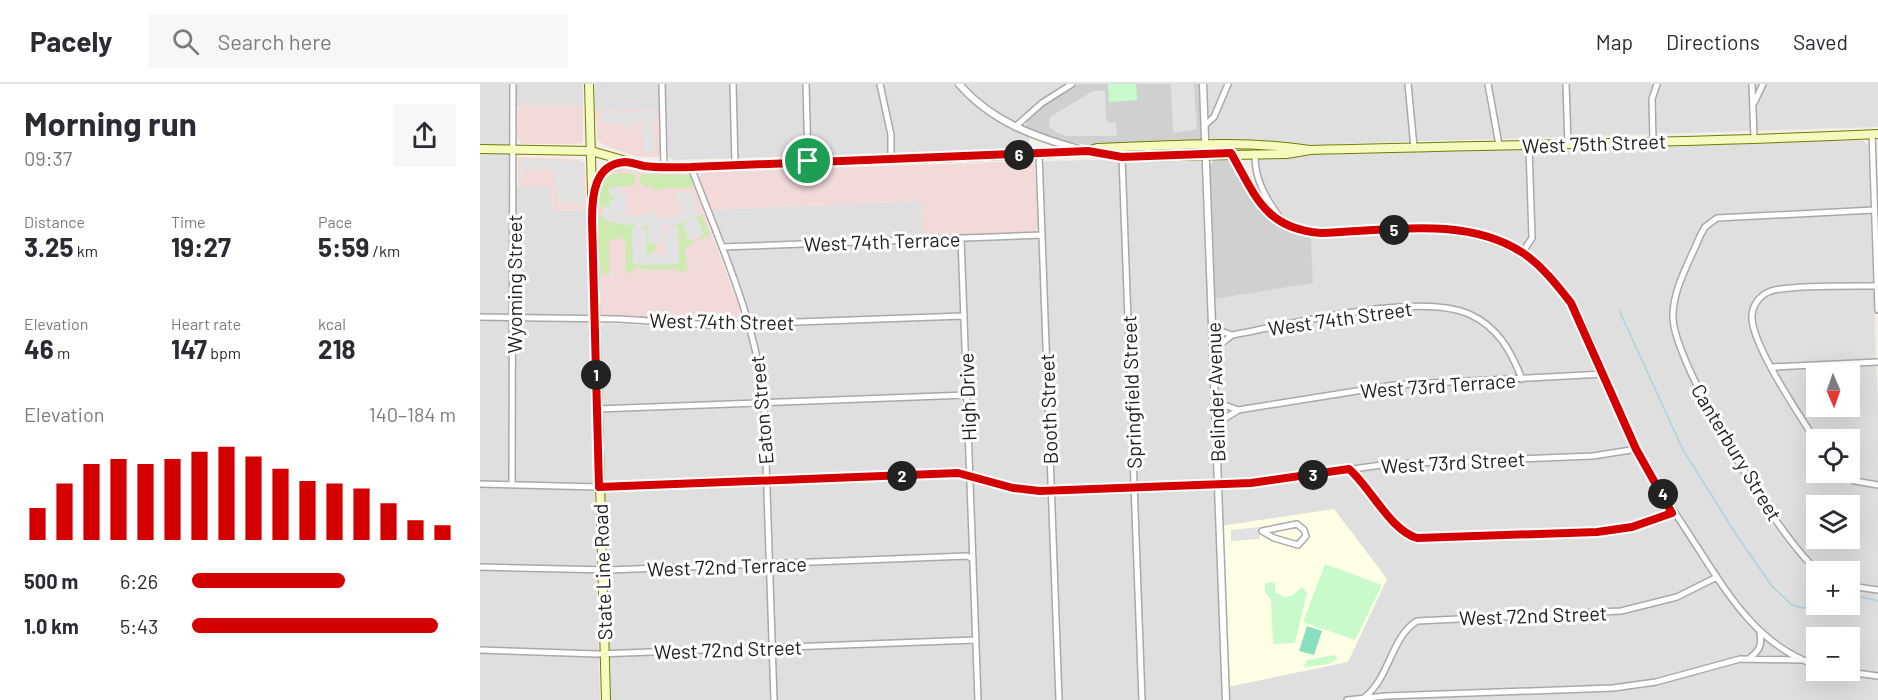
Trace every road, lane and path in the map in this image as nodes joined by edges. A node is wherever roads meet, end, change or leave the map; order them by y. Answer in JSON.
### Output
{"nodes":[{"id":1,"x":513,"y":84,"type":"edge"},
{"id":2,"x":589,"y":84,"type":"edge"},
{"id":3,"x":662,"y":84,"type":"edge"},
{"id":4,"x":733,"y":84,"type":"edge"},
{"id":5,"x":806,"y":84,"type":"edge"},
{"id":6,"x":880,"y":84,"type":"edge"},
{"id":7,"x":959,"y":84,"type":"edge"},
{"id":8,"x":1072,"y":84,"type":"edge"},
{"id":9,"x":1203,"y":84,"type":"edge"},
{"id":10,"x":1228,"y":84,"type":"edge"},
{"id":11,"x":1408,"y":84,"type":"edge"},
{"id":12,"x":1488,"y":84,"type":"edge"},
{"id":13,"x":1566,"y":84,"type":"edge"},
{"id":14,"x":1657,"y":84,"type":"edge"},
{"id":15,"x":1752,"y":84,"type":"edge"},
{"id":16,"x":1763,"y":84,"type":"edge"},
{"id":17,"x":1753,"y":105,"type":"junction"},
{"id":18,"x":1205,"y":126,"type":"junction"},
{"id":19,"x":1015,"y":127,"type":"junction"},
{"id":20,"x":1875,"y":134,"type":"edge"},
{"id":21,"x":1754,"y":138,"type":"junction"},
{"id":22,"x":1653,"y":141,"type":"junction"},
{"id":23,"x":1568,"y":144,"type":"junction"},
{"id":24,"x":1499,"y":145,"type":"junction"},
{"id":25,"x":1529,"y":146,"type":"junction"},
{"id":26,"x":1414,"y":147,"type":"junction"},
{"id":27,"x":480,"y":149,"type":"edge"},
{"id":28,"x":514,"y":149,"type":"junction"},
{"id":29,"x":1206,"y":150,"type":"junction"},
{"id":30,"x":1310,"y":150,"type":"junction"},
{"id":31,"x":1088,"y":151,"type":"junction"},
{"id":32,"x":591,"y":152,"type":"junction"},
{"id":33,"x":1231,"y":153,"type":"junction"},
{"id":34,"x":1255,"y":153,"type":"junction"},
{"id":35,"x":1039,"y":154,"type":"junction"},
{"id":36,"x":1122,"y":157,"type":"junction"},
{"id":37,"x":891,"y":159,"type":"junction"},
{"id":38,"x":808,"y":161,"type":"junction"},
{"id":39,"x":627,"y":162,"type":"junction"},
{"id":40,"x":735,"y":164,"type":"junction"},
{"id":41,"x":664,"y":167,"type":"junction"},
{"id":42,"x":691,"y":167,"type":"junction"},
{"id":43,"x":592,"y":196,"type":"junction"},
{"id":44,"x":1874,"y":210,"type":"junction"},
{"id":45,"x":1281,"y":219,"type":"junction"},
{"id":46,"x":1042,"y":235,"type":"junction"},
{"id":47,"x":961,"y":238,"type":"junction"},
{"id":48,"x":722,"y":247,"type":"junction"},
{"id":49,"x":1522,"y":253,"type":"junction"},
{"id":50,"x":1877,"y":259,"type":"edge"},
{"id":51,"x":1877,"y":286,"type":"edge"},
{"id":52,"x":1878,"y":310,"type":"edge"},
{"id":53,"x":963,"y":316,"type":"junction"},
{"id":54,"x":480,"y":317,"type":"edge"},
{"id":55,"x":513,"y":318,"type":"junction"},
{"id":56,"x":594,"y":319,"type":"junction"},
{"id":57,"x":750,"y":324,"type":"junction"},
{"id":58,"x":1212,"y":328,"type":"junction"},
{"id":59,"x":1232,"y":335,"type":"junction"},
{"id":60,"x":1214,"y":349,"type":"junction"},
{"id":61,"x":1878,"y":362,"type":"edge"},
{"id":62,"x":1772,"y":367,"type":"junction"},
{"id":63,"x":1604,"y":374,"type":"junction"},
{"id":64,"x":1522,"y":380,"type":"junction"},
{"id":65,"x":967,"y":395,"type":"junction"},
{"id":66,"x":764,"y":402,"type":"junction"},
{"id":67,"x":1216,"y":402,"type":"junction"},
{"id":68,"x":597,"y":409,"type":"junction"},
{"id":69,"x":1238,"y":410,"type":"junction"},
{"id":70,"x":1217,"y":423,"type":"junction"},
{"id":71,"x":1809,"y":429,"type":"edge"},
{"id":72,"x":1636,"y":449,"type":"junction"},
{"id":73,"x":1349,"y":469,"type":"junction"},
{"id":74,"x":970,"y":475,"type":"junction"},
{"id":75,"x":767,"y":481,"type":"junction"},
{"id":76,"x":1860,"y":482,"type":"edge"},
{"id":77,"x":480,"y":484,"type":"edge"},
{"id":78,"x":512,"y":484,"type":"junction"},
{"id":79,"x":1218,"y":484,"type":"junction"},
{"id":80,"x":1878,"y":485,"type":"edge"},
{"id":81,"x":1134,"y":486,"type":"junction"},
{"id":82,"x":599,"y":487,"type":"junction"},
{"id":83,"x":1051,"y":490,"type":"junction"},
{"id":84,"x":1672,"y":513,"type":"junction"},
{"id":85,"x":1262,"y":531,"type":"joint"},
{"id":86,"x":973,"y":559,"type":"junction"},
{"id":87,"x":1809,"y":561,"type":"edge"},
{"id":88,"x":770,"y":564,"type":"junction"},
{"id":89,"x":480,"y":567,"type":"edge"},
{"id":90,"x":602,"y":570,"type":"junction"},
{"id":91,"x":1717,"y":577,"type":"junction"},
{"id":92,"x":1860,"y":587,"type":"edge"},
{"id":93,"x":1878,"y":590,"type":"edge"},
{"id":94,"x":1760,"y":633,"type":"junction"},
{"id":95,"x":975,"y":640,"type":"junction"},
{"id":96,"x":772,"y":647,"type":"junction"},
{"id":97,"x":480,"y":650,"type":"edge"},
{"id":98,"x":605,"y":654,"type":"junction"},
{"id":99,"x":1750,"y":658,"type":"junction"},
{"id":100,"x":1801,"y":660,"type":"junction"},
{"id":101,"x":1806,"y":662,"type":"edge"},
{"id":102,"x":1860,"y":674,"type":"edge"},
{"id":103,"x":1878,"y":676,"type":"edge"},
{"id":104,"x":1379,"y":684,"type":"junction"},
{"id":105,"x":1386,"y":696,"type":"junction"},
{"id":106,"x":1365,"y":697,"type":"junction"},
{"id":107,"x":606,"y":700,"type":"edge"},
{"id":108,"x":774,"y":700,"type":"edge"},
{"id":109,"x":978,"y":700,"type":"edge"},
{"id":110,"x":1059,"y":700,"type":"edge"},
{"id":111,"x":1142,"y":700,"type":"edge"},
{"id":112,"x":1226,"y":700,"type":"edge"},
{"id":113,"x":1347,"y":700,"type":"edge"}],
"edges":[{"from":1,"to":28,"type":"street","name":"Wyoming Street"},
{"from":2,"to":32,"type":"main road","name":"State Line Road"},
{"from":3,"to":41,"type":"street"},
{"from":4,"to":40,"type":"street"},
{"from":5,"to":38,"type":"street"},
{"from":6,"to":37,"type":"street"},
{"from":7,"to":19,"type":"street"},
{"from":8,"to":19,"type":"street"},
{"from":9,"to":18,"type":"street","name":"Belinder Avenue"},
{"from":10,"to":18,"type":"street"},
{"from":11,"to":26,"type":"street"},
{"from":12,"to":24,"type":"street"},
{"from":13,"to":23,"type":"street"},
{"from":14,"to":22,"type":"street"},
{"from":15,"to":17,"type":"street"},
{"from":16,"to":17,"type":"street"},
{"from":17,"to":21,"type":"street"},
{"from":18,"to":29,"type":"street","name":"Belinder Avenue"},
{"from":19,"to":31,"type":"street"},
{"from":20,"to":21,"type":"main road","name":"West 75th Street"},
{"from":20,"to":44,"type":"street"},
{"from":21,"to":22,"type":"main road","name":"West 75th Street"},
{"from":22,"to":23,"type":"main road","name":"West 75th Street"},
{"from":23,"to":25,"type":"main road","name":"West 75th Street"},
{"from":24,"to":25,"type":"main road","name":"West 75th Street"},
{"from":24,"to":26,"type":"main road","name":"West 75th Street"},
{"from":25,"to":49,"type":"street"},
{"from":26,"to":30,"type":"main road","name":"West 75th Street"},
{"from":27,"to":28,"type":"main road","name":"West 75th Street"},
{"from":28,"to":32,"type":"main road","name":"West 75th Street"},
{"from":28,"to":55,"type":"street","name":"Wyoming Street"},
{"from":29,"to":30,"type":"main road","name":"West 75th Street"},
{"from":29,"to":31,"type":"main road","name":"West 75th Street"},
{"from":29,"to":33,"type":"main road","name":"West 75th Street"},
{"from":29,"to":36,"type":"main road","name":"West 75th Street"},
{"from":29,"to":58,"type":"street","name":"Belinder Avenue"},
{"from":30,"to":34,"type":"main road","name":"West 75th Street"},
{"from":31,"to":35,"type":"main road","name":"West 75th Street"},
{"from":31,"to":36,"type":"main road","name":"West 75th Street"},
{"from":32,"to":39,"type":"main road","name":"West 75th Street"},
{"from":32,"to":43,"type":"main road","name":"State Line Road"},
{"from":33,"to":34,"type":"main road","name":"West 75th Street"},
{"from":33,"to":45,"type":"street"},
{"from":34,"to":45,"type":"street"},
{"from":35,"to":37,"type":"main road","name":"West 75th Street"},
{"from":35,"to":46,"type":"street","name":"Booth Street"},
{"from":36,"to":81,"type":"street","name":"Springfield Street"},
{"from":37,"to":38,"type":"main road","name":"West 75th Street"},
{"from":38,"to":40,"type":"main road","name":"West 75th Street"},
{"from":39,"to":41,"type":"main road","name":"West 75th Street"},
{"from":39,"to":43,"type":"main road"},
{"from":40,"to":42,"type":"main road","name":"West 75th Street"},
{"from":41,"to":42,"type":"main road","name":"West 75th Street"},
{"from":42,"to":48,"type":"street","name":"Eaton Street"},
{"from":43,"to":56,"type":"main road","name":"State Line Road"},
{"from":44,"to":50,"type":"street"},
{"from":44,"to":87,"type":"street","name":"Canterbury Street"},
{"from":45,"to":49,"type":"street"},
{"from":46,"to":47,"type":"street","name":"West 74th Terrace"},
{"from":46,"to":83,"type":"street","name":"Booth Street"},
{"from":47,"to":48,"type":"street","name":"West 74th Terrace"},
{"from":47,"to":53,"type":"street","name":"High Drive"},
{"from":48,"to":57,"type":"street","name":"Eaton Street"},
{"from":49,"to":63,"type":"street"},
{"from":50,"to":51,"type":"street"},
{"from":51,"to":52,"type":"street"},
{"from":51,"to":62,"type":"street"},
{"from":53,"to":57,"type":"street","name":"West 74th Street"},
{"from":53,"to":65,"type":"street","name":"High Drive"},
{"from":54,"to":55,"type":"street","name":"West 74th Street"},
{"from":55,"to":56,"type":"street","name":"West 74th Street"},
{"from":55,"to":78,"type":"street","name":"Wyoming Street"},
{"from":56,"to":57,"type":"street","name":"West 74th Street"},
{"from":56,"to":68,"type":"main road","name":"State Line Road"},
{"from":57,"to":66,"type":"street","name":"Eaton Street"},
{"from":58,"to":59,"type":"street","name":"West 74th Street"},
{"from":58,"to":60,"type":"street","name":"Belinder Avenue"},
{"from":59,"to":60,"type":"street","name":"West 74th Street"},
{"from":59,"to":64,"type":"street","name":"West 74th Street"},
{"from":60,"to":67,"type":"street","name":"Belinder Avenue"},
{"from":61,"to":62,"type":"street"},
{"from":62,"to":71,"type":"street"},
{"from":63,"to":64,"type":"street","name":"West 73rd Terrace"},
{"from":63,"to":72,"type":"street"},
{"from":64,"to":69,"type":"street","name":"West 73rd Terrace"},
{"from":65,"to":66,"type":"street"},
{"from":65,"to":74,"type":"street","name":"High Drive"},
{"from":66,"to":68,"type":"street"},
{"from":66,"to":75,"type":"street","name":"Eaton Street"},
{"from":67,"to":69,"type":"street","name":"West 73rd Terrace"},
{"from":67,"to":70,"type":"street","name":"Belinder Avenue"},
{"from":68,"to":82,"type":"main road","name":"State Line Road"},
{"from":69,"to":70,"type":"street","name":"West 73rd Terrace"},
{"from":70,"to":79,"type":"street","name":"Belinder Avenue"},
{"from":72,"to":73,"type":"street","name":"West 73rd Street"},
{"from":72,"to":84,"type":"street"},
{"from":73,"to":79,"type":"street","name":"West 73rd Street"},
{"from":73,"to":84,"type":"street"},
{"from":74,"to":75,"type":"street","name":"West 73rd Street"},
{"from":74,"to":83,"type":"street","name":"West 73rd Street"},
{"from":74,"to":86,"type":"street","name":"High Drive"},
{"from":75,"to":82,"type":"street","name":"West 73rd Street"},
{"from":75,"to":88,"type":"street","name":"Eaton Street"},
{"from":76,"to":80,"type":"street"},
{"from":77,"to":78,"type":"street","name":"West 73rd Street"},
{"from":78,"to":82,"type":"street","name":"West 73rd Street"},
{"from":79,"to":81,"type":"street","name":"West 73rd Street"},
{"from":79,"to":112,"type":"street","name":"Belinder Avenue"},
{"from":81,"to":83,"type":"street","name":"West 73rd Street"},
{"from":81,"to":111,"type":"street","name":"Springfield Street"},
{"from":82,"to":90,"type":"main road","name":"State Line Road"},
{"from":83,"to":110,"type":"street","name":"Booth Street"},
{"from":84,"to":91,"type":"street"},
{"from":85,"to":85,"type":"street"},
{"from":86,"to":88,"type":"street","name":"West 72nd Terrace"},
{"from":86,"to":95,"type":"street","name":"High Drive"},
{"from":88,"to":90,"type":"street","name":"West 72nd Terrace"},
{"from":88,"to":96,"type":"street","name":"Eaton Street"},
{"from":89,"to":90,"type":"street","name":"West 72nd Terrace"},
{"from":90,"to":98,"type":"main road","name":"State Line Road"},
{"from":91,"to":94,"type":"street"},
{"from":91,"to":104,"type":"street","name":"West 72nd Street"},
{"from":92,"to":93,"type":"street"},
{"from":94,"to":99,"type":"street"},
{"from":94,"to":100,"type":"street"},
{"from":95,"to":96,"type":"street","name":"West 72nd Street"},
{"from":95,"to":109,"type":"street","name":"High Drive"},
{"from":96,"to":98,"type":"street","name":"West 72nd Street"},
{"from":96,"to":108,"type":"street","name":"Eaton Street"},
{"from":97,"to":98,"type":"street","name":"West 72nd Street"},
{"from":98,"to":107,"type":"main road","name":"State Line Road"},
{"from":99,"to":100,"type":"street"},
{"from":99,"to":105,"type":"street"},
{"from":100,"to":101,"type":"street"},
{"from":102,"to":103,"type":"street"},
{"from":104,"to":105,"type":"street"},
{"from":104,"to":106,"type":"street","name":"West 72nd Street"},
{"from":105,"to":106,"type":"street"},
{"from":106,"to":113,"type":"street"}]}
